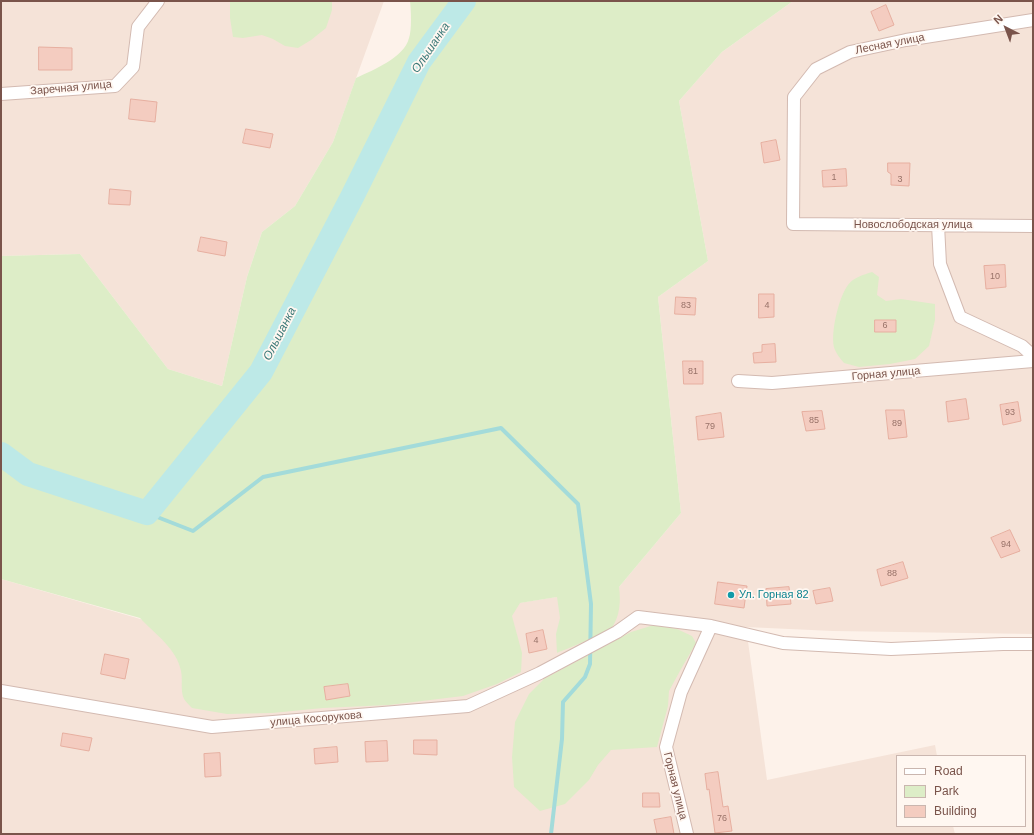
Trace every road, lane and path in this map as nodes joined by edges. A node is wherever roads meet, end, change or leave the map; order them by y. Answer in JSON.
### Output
{"nodes":[{"id":1,"x":158,"y":1,"type":"edge"},
{"id":2,"x":1033,"y":20,"type":"edge"},
{"id":3,"x":1,"y":94,"type":"edge"},
{"id":4,"x":793,"y":224,"type":"joint"},
{"id":5,"x":938,"y":225,"type":"junction"},
{"id":6,"x":1033,"y":226,"type":"edge"},
{"id":7,"x":1033,"y":356,"type":"edge"},
{"id":8,"x":1033,"y":361,"type":"edge"},
{"id":9,"x":738,"y":381,"type":"dead end"},
{"id":10,"x":711,"y":626,"type":"junction"},
{"id":11,"x":1033,"y":644,"type":"edge"},
{"id":12,"x":1,"y":691,"type":"edge"},
{"id":13,"x":687,"y":834,"type":"edge"}],
"edges":[{"from":1,"to":3,"type":"street","name":"Заречная улица"},
{"from":2,"to":4,"type":"street","name":"Лесная улица"},
{"from":4,"to":5,"type":"street","name":"Новослободская улица"},
{"from":5,"to":6,"type":"street","name":"Новослободская улица"},
{"from":5,"to":7,"type":"street"},
{"from":8,"to":9,"type":"street","name":"Горная улица"},
{"from":10,"to":11,"type":"street","name":"улица Косорукова"},
{"from":10,"to":12,"type":"street","name":"улица Косорукова"},
{"from":10,"to":13,"type":"street","name":"Горная улица"}]}
